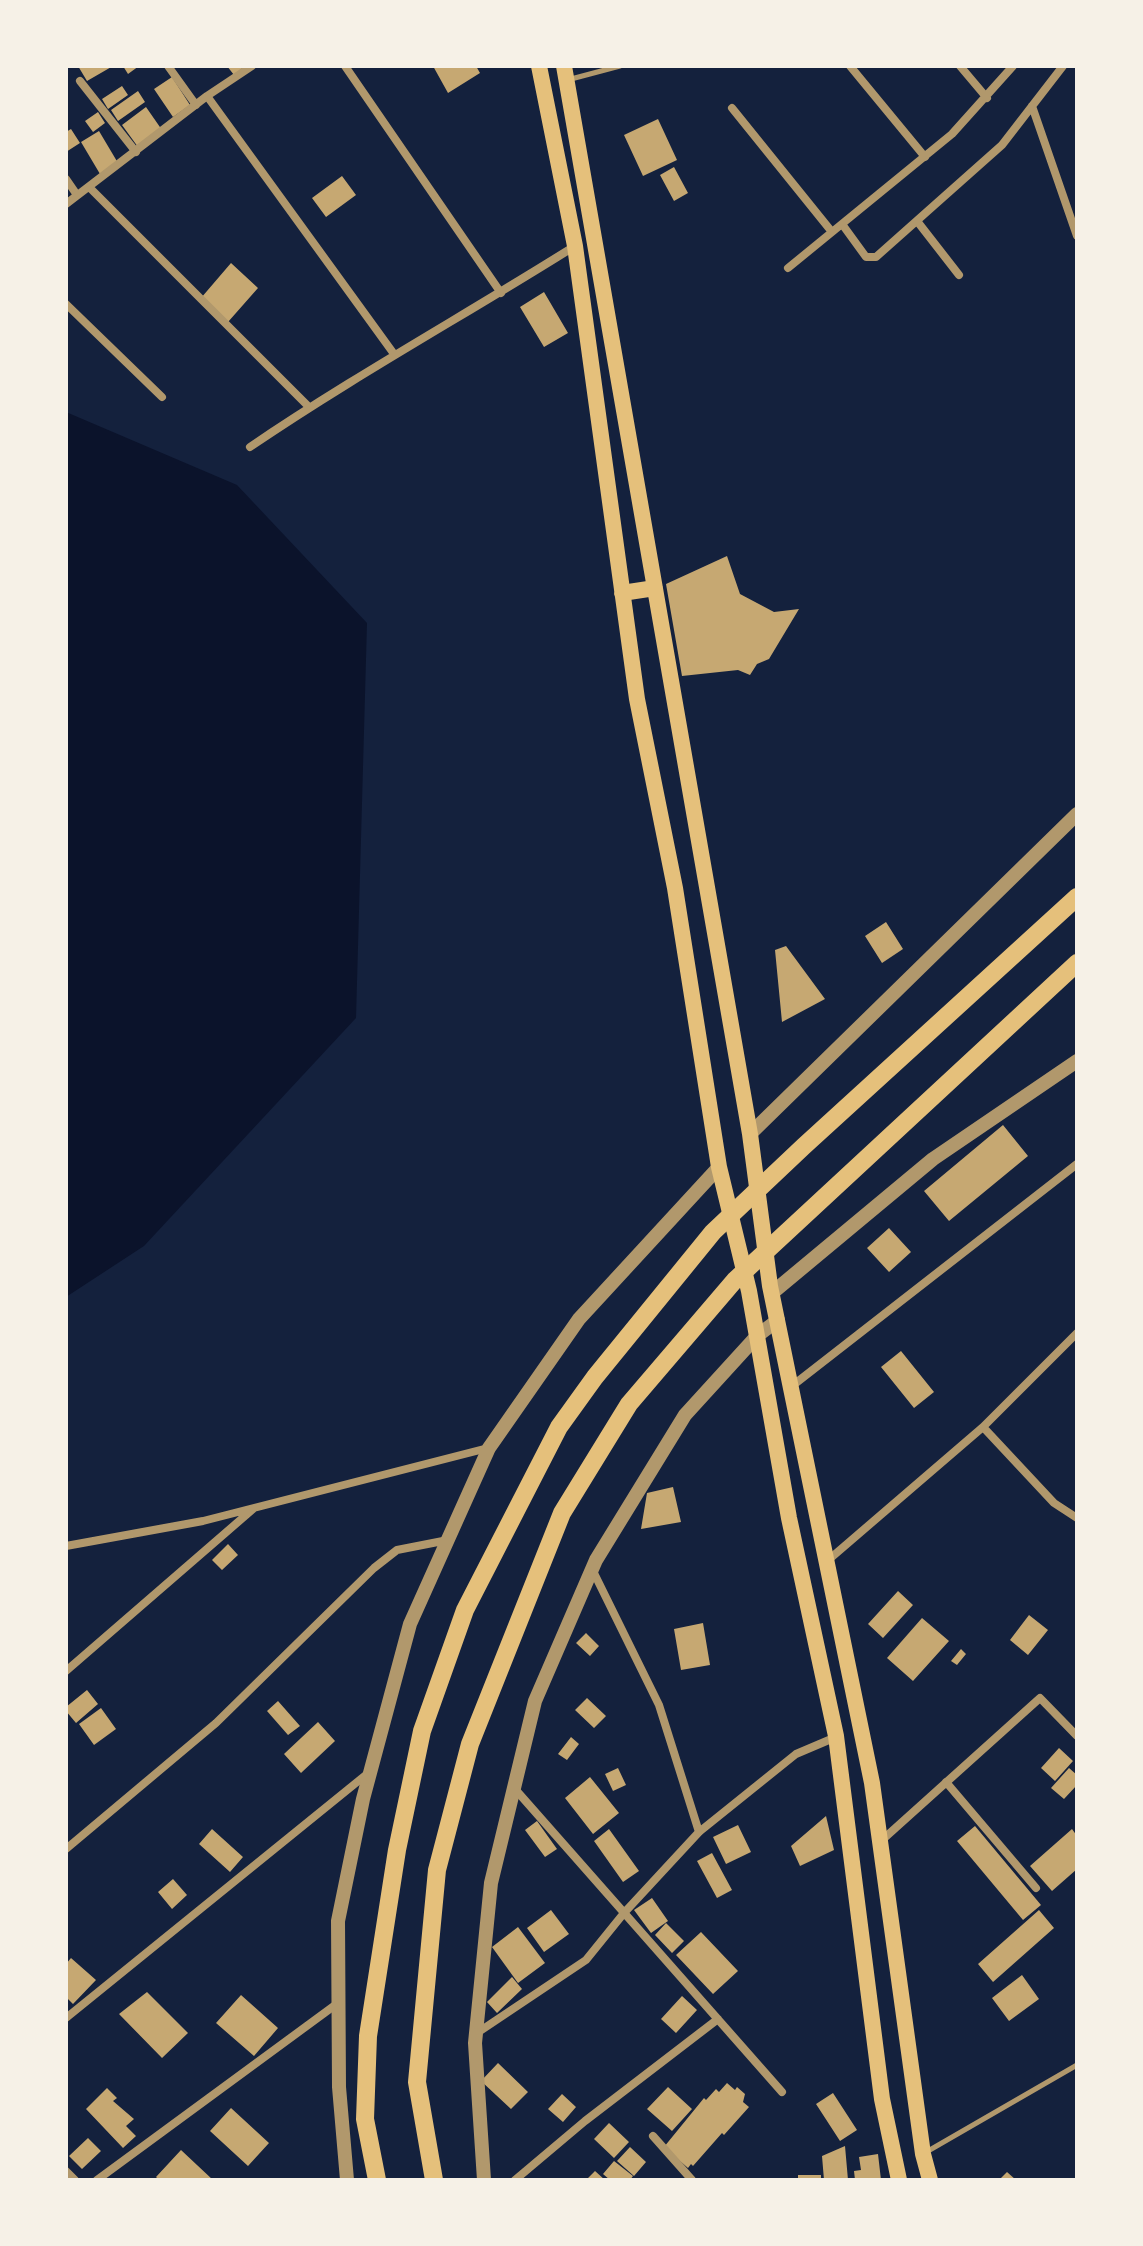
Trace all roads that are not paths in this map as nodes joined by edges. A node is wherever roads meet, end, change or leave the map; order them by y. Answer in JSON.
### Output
{"nodes":[{"id":1,"x":168,"y":66,"type":"edge"},
{"id":2,"x":252,"y":66,"type":"edge"},
{"id":3,"x":345,"y":66,"type":"edge"},
{"id":4,"x":539,"y":66,"type":"edge"},
{"id":5,"x":620,"y":66,"type":"edge"},
{"id":6,"x":850,"y":66,"type":"edge"},
{"id":7,"x":960,"y":66,"type":"edge"},
{"id":8,"x":1013,"y":66,"type":"edge"},
{"id":9,"x":1063,"y":66,"type":"edge"},
{"id":10,"x":565,"y":73,"type":"edge"},
{"id":11,"x":80,"y":81,"type":"dead end"},
{"id":12,"x":207,"y":96,"type":"junction"},
{"id":13,"x":987,"y":98,"type":"junction"},
{"id":14,"x":196,"y":105,"type":"junction"},
{"id":15,"x":1032,"y":106,"type":"junction"},
{"id":16,"x":571,"y":107,"type":"junction"},
{"id":17,"x":732,"y":108,"type":"dead end"},
{"id":18,"x":549,"y":113,"type":"junction"},
{"id":19,"x":136,"y":152,"type":"junction"},
{"id":20,"x":925,"y":157,"type":"junction"},
{"id":21,"x":66,"y":179,"type":"edge"},
{"id":22,"x":90,"y":188,"type":"junction"},
{"id":23,"x":77,"y":195,"type":"junction"},
{"id":24,"x":66,"y":204,"type":"edge"},
{"id":25,"x":917,"y":221,"type":"junction"},
{"id":26,"x":842,"y":224,"type":"junction"},
{"id":27,"x":832,"y":232,"type":"junction"},
{"id":28,"x":1077,"y":236,"type":"edge"},
{"id":29,"x":575,"y":246,"type":"junction"},
{"id":30,"x":788,"y":268,"type":"dead end"},
{"id":31,"x":959,"y":275,"type":"dead end"},
{"id":32,"x":501,"y":293,"type":"junction"},
{"id":33,"x":66,"y":304,"type":"edge"},
{"id":34,"x":394,"y":354,"type":"junction"},
{"id":35,"x":162,"y":397,"type":"dead end"},
{"id":36,"x":309,"y":407,"type":"junction"},
{"id":37,"x":250,"y":447,"type":"dead end"},
{"id":38,"x":655,"y":588,"type":"junction"},
{"id":39,"x":622,"y":593,"type":"junction"},
{"id":40,"x":1077,"y":814,"type":"edge"},
{"id":41,"x":1077,"y":897,"type":"edge"},
{"id":42,"x":1077,"y":963,"type":"edge"},
{"id":43,"x":1077,"y":1061,"type":"edge"},
{"id":44,"x":750,"y":1134,"type":"junction"},
{"id":45,"x":1077,"y":1164,"type":"edge"},
{"id":46,"x":719,"y":1167,"type":"junction"},
{"id":47,"x":772,"y":1293,"type":"junction"},
{"id":48,"x":778,"y":1320,"type":"junction"},
{"id":49,"x":1077,"y":1333,"type":"edge"},
{"id":50,"x":757,"y":1336,"type":"junction"},
{"id":51,"x":791,"y":1386,"type":"junction"},
{"id":52,"x":983,"y":1427,"type":"junction"},
{"id":53,"x":489,"y":1448,"type":"junction"},
{"id":54,"x":255,"y":1508,"type":"junction"},
{"id":55,"x":1077,"y":1518,"type":"edge"},
{"id":56,"x":448,"y":1540,"type":"junction"},
{"id":57,"x":66,"y":1546,"type":"edge"},
{"id":58,"x":825,"y":1563,"type":"junction"},
{"id":59,"x":592,"y":1568,"type":"junction"},
{"id":60,"x":66,"y":1671,"type":"edge"},
{"id":61,"x":836,"y":1736,"type":"junction"},
{"id":62,"x":1077,"y":1736,"type":"edge"},
{"id":63,"x":369,"y":1772,"type":"junction"},
{"id":64,"x":946,"y":1782,"type":"junction"},
{"id":65,"x":514,"y":1788,"type":"junction"},
{"id":66,"x":699,"y":1832,"type":"junction"},
{"id":67,"x":881,"y":1841,"type":"junction"},
{"id":68,"x":66,"y":1849,"type":"edge"},
{"id":69,"x":1036,"y":1888,"type":"dead end"},
{"id":70,"x":624,"y":1913,"type":"junction"},
{"id":71,"x":339,"y":2002,"type":"junction"},
{"id":72,"x":66,"y":2018,"type":"edge"},
{"id":73,"x":718,"y":2019,"type":"junction"},
{"id":74,"x":476,"y":2034,"type":"junction"},
{"id":75,"x":1077,"y":2065,"type":"edge"},
{"id":76,"x":782,"y":2092,"type":"dead end"},
{"id":77,"x":653,"y":2136,"type":"dead end"},
{"id":78,"x":923,"y":2154,"type":"junction"},
{"id":79,"x":66,"y":2171,"type":"edge"},
{"id":80,"x":75,"y":2180,"type":"edge"},
{"id":81,"x":97,"y":2180,"type":"edge"},
{"id":82,"x":347,"y":2180,"type":"edge"},
{"id":83,"x":377,"y":2180,"type":"edge"},
{"id":84,"x":434,"y":2180,"type":"edge"},
{"id":85,"x":484,"y":2180,"type":"edge"},
{"id":86,"x":515,"y":2180,"type":"edge"},
{"id":87,"x":692,"y":2180,"type":"edge"},
{"id":88,"x":899,"y":2180,"type":"edge"},
{"id":89,"x":930,"y":2180,"type":"edge"}],
"edges":[{"from":1,"to":14,"type":"street"},
{"from":2,"to":12,"type":"street"},
{"from":3,"to":32,"type":"street"},
{"from":4,"to":18,"type":"main road"},
{"from":5,"to":10,"type":"lane"},
{"from":6,"to":20,"type":"street"},
{"from":7,"to":13,"type":"street"},
{"from":8,"to":13,"type":"street"},
{"from":9,"to":15,"type":"street"},
{"from":10,"to":16,"type":"main road"},
{"from":11,"to":19,"type":"street"},
{"from":12,"to":14,"type":"street"},
{"from":12,"to":34,"type":"street"},
{"from":13,"to":20,"type":"street"},
{"from":14,"to":19,"type":"street"},
{"from":15,"to":25,"type":"street"},
{"from":15,"to":28,"type":"street"},
{"from":16,"to":18,"type":"main road"},
{"from":16,"to":38,"type":"main road"},
{"from":17,"to":27,"type":"street"},
{"from":18,"to":29,"type":"main road"},
{"from":19,"to":22,"type":"street"},
{"from":20,"to":26,"type":"street"},
{"from":21,"to":23,"type":"street"},
{"from":22,"to":23,"type":"street"},
{"from":22,"to":36,"type":"street"},
{"from":23,"to":24,"type":"street"},
{"from":25,"to":26,"type":"street"},
{"from":25,"to":31,"type":"street"},
{"from":26,"to":27,"type":"street"},
{"from":27,"to":30,"type":"street"},
{"from":29,"to":32,"type":"street"},
{"from":29,"to":39,"type":"main road"},
{"from":32,"to":34,"type":"street"},
{"from":33,"to":35,"type":"street"},
{"from":34,"to":36,"type":"street"},
{"from":36,"to":37,"type":"street"},
{"from":38,"to":39,"type":"main road"},
{"from":38,"to":44,"type":"main road"},
{"from":39,"to":46,"type":"main road"},
{"from":40,"to":44,"type":"street"},
{"from":41,"to":83,"type":"highway"},
{"from":42,"to":84,"type":"highway"},
{"from":43,"to":47,"type":"street"},
{"from":44,"to":47,"type":"main road"},
{"from":45,"to":51,"type":"street"},
{"from":46,"to":50,"type":"main road"},
{"from":46,"to":53,"type":"street"},
{"from":47,"to":48,"type":"main road"},
{"from":48,"to":50,"type":"street"},
{"from":48,"to":51,"type":"main road"},
{"from":49,"to":52,"type":"street"},
{"from":50,"to":59,"type":"street"},
{"from":50,"to":61,"type":"main road"},
{"from":51,"to":58,"type":"main road"},
{"from":52,"to":55,"type":"street"},
{"from":52,"to":58,"type":"street"},
{"from":53,"to":54,"type":"street"},
{"from":53,"to":56,"type":"street"},
{"from":54,"to":57,"type":"street"},
{"from":54,"to":60,"type":"street"},
{"from":56,"to":63,"type":"street"},
{"from":56,"to":68,"type":"street"},
{"from":58,"to":67,"type":"main road"},
{"from":59,"to":65,"type":"street"},
{"from":59,"to":66,"type":"street"},
{"from":61,"to":66,"type":"street"},
{"from":61,"to":88,"type":"main road"},
{"from":62,"to":64,"type":"street"},
{"from":63,"to":71,"type":"street"},
{"from":63,"to":72,"type":"street"},
{"from":64,"to":67,"type":"street"},
{"from":64,"to":69,"type":"street"},
{"from":65,"to":70,"type":"street"},
{"from":65,"to":74,"type":"street"},
{"from":66,"to":70,"type":"street"},
{"from":67,"to":78,"type":"main road"},
{"from":70,"to":73,"type":"street"},
{"from":70,"to":74,"type":"street"},
{"from":71,"to":81,"type":"street"},
{"from":71,"to":82,"type":"street"},
{"from":73,"to":76,"type":"street"},
{"from":73,"to":86,"type":"street"},
{"from":74,"to":85,"type":"street"},
{"from":75,"to":78,"type":"lane"},
{"from":77,"to":87,"type":"street"},
{"from":78,"to":89,"type":"main road"},
{"from":79,"to":80,"type":"street"}]}
